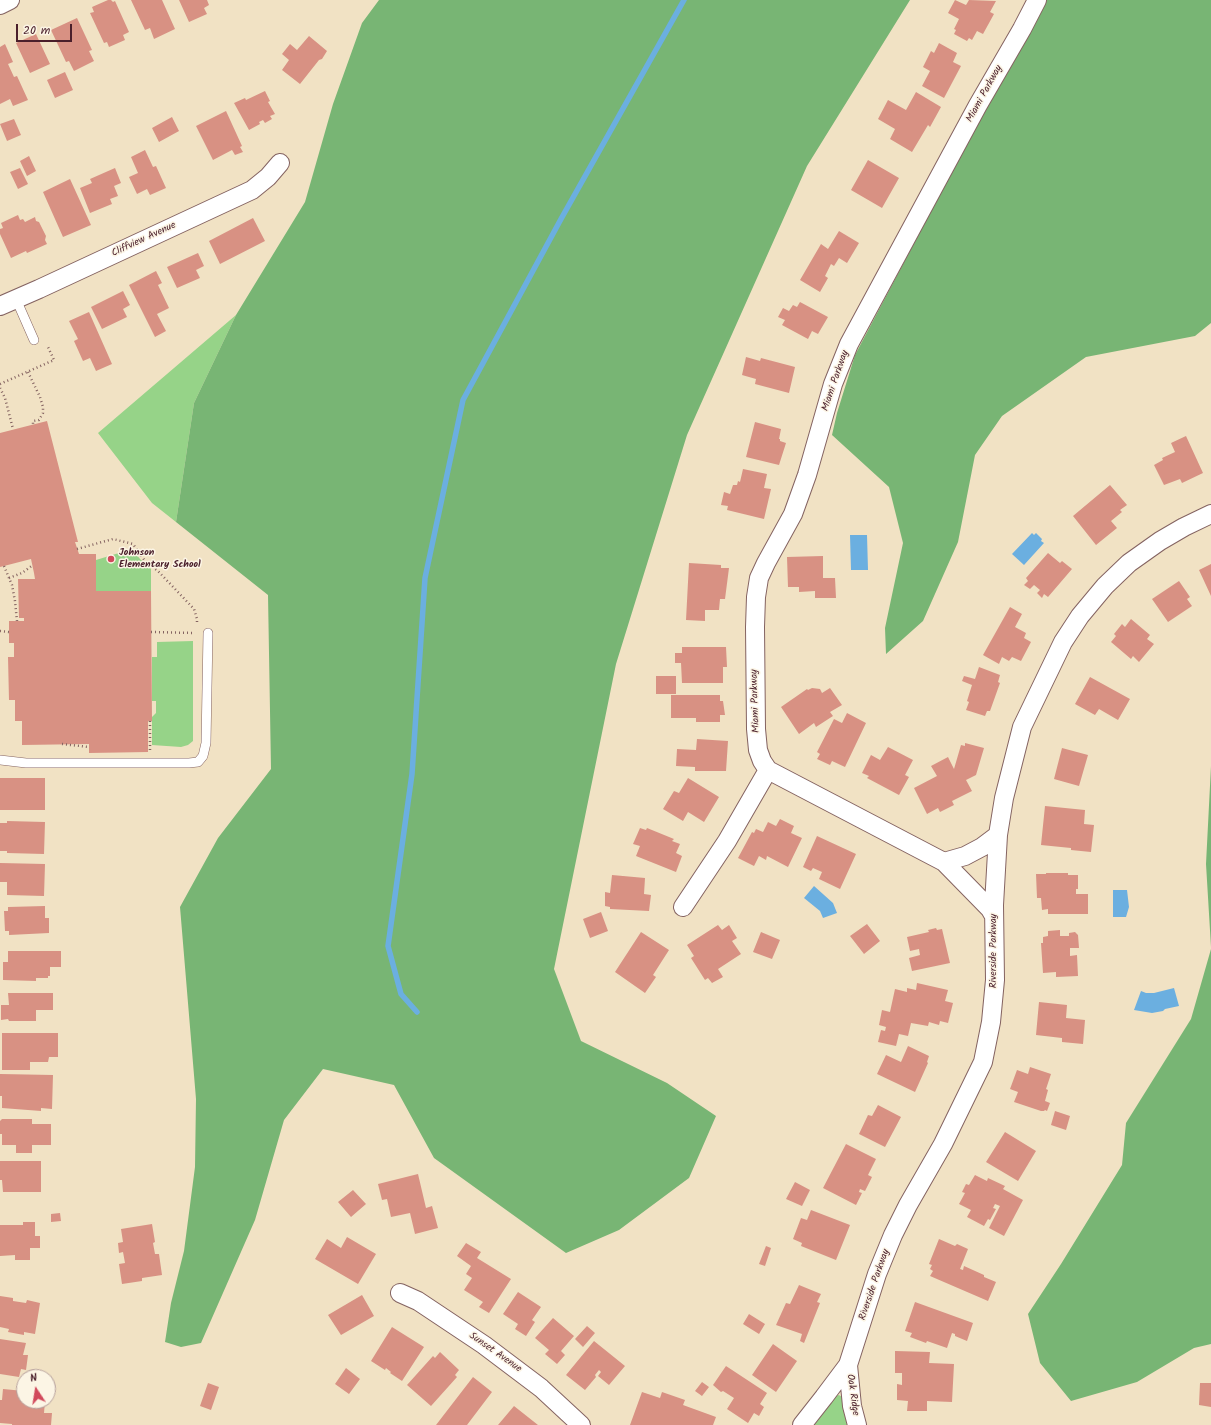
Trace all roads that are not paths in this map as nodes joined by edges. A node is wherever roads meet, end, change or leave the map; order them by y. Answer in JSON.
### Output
{"nodes":[{"id":1,"x":10,"y":0,"type":"edge"},
{"id":2,"x":1037,"y":0,"type":"edge"},
{"id":3,"x":0,"y":5,"type":"edge"},
{"id":4,"x":280,"y":163,"type":"dead end"},
{"id":5,"x":16,"y":299,"type":"junction"},
{"id":6,"x":0,"y":306,"type":"edge"},
{"id":7,"x":34,"y":340,"type":"road end"},
{"id":8,"x":1211,"y":514,"type":"edge"},
{"id":9,"x":208,"y":633,"type":"road end"},
{"id":10,"x":0,"y":760,"type":"edge"},
{"id":11,"x":768,"y":770,"type":"junction"},
{"id":12,"x":998,"y":835,"type":"junction"},
{"id":13,"x":944,"y":862,"type":"junction"},
{"id":14,"x":683,"y":907,"type":"dead end"},
{"id":15,"x":994,"y":916,"type":"junction"},
{"id":16,"x":400,"y":1293,"type":"dead end"},
{"id":17,"x":848,"y":1365,"type":"junction"},
{"id":18,"x":582,"y":1425,"type":"edge"},
{"id":19,"x":802,"y":1425,"type":"edge"},
{"id":20,"x":857,"y":1425,"type":"edge"}],
"edges":[{"from":1,"to":3,"type":"street"},
{"from":2,"to":11,"type":"street","name":"Miami Parkway"},
{"from":4,"to":5,"type":"street","name":"Cliffview Avenue"},
{"from":5,"to":6,"type":"street","name":"Cliffview Avenue"},
{"from":5,"to":7,"type":"lane"},
{"from":8,"to":12,"type":"street","name":"Riverside Parkway"},
{"from":9,"to":10,"type":"lane"},
{"from":11,"to":13,"type":"street"},
{"from":11,"to":14,"type":"street"},
{"from":12,"to":13,"type":"street"},
{"from":12,"to":15,"type":"street","name":"Riverside Parkway"},
{"from":13,"to":15,"type":"street"},
{"from":15,"to":17,"type":"street","name":"Riverside Parkway"},
{"from":16,"to":18,"type":"street","name":"Sunset Avenue"},
{"from":17,"to":19,"type":"street","name":"Riverside Parkway"},
{"from":17,"to":20,"type":"street","name":"Oak Ridge"}]}
